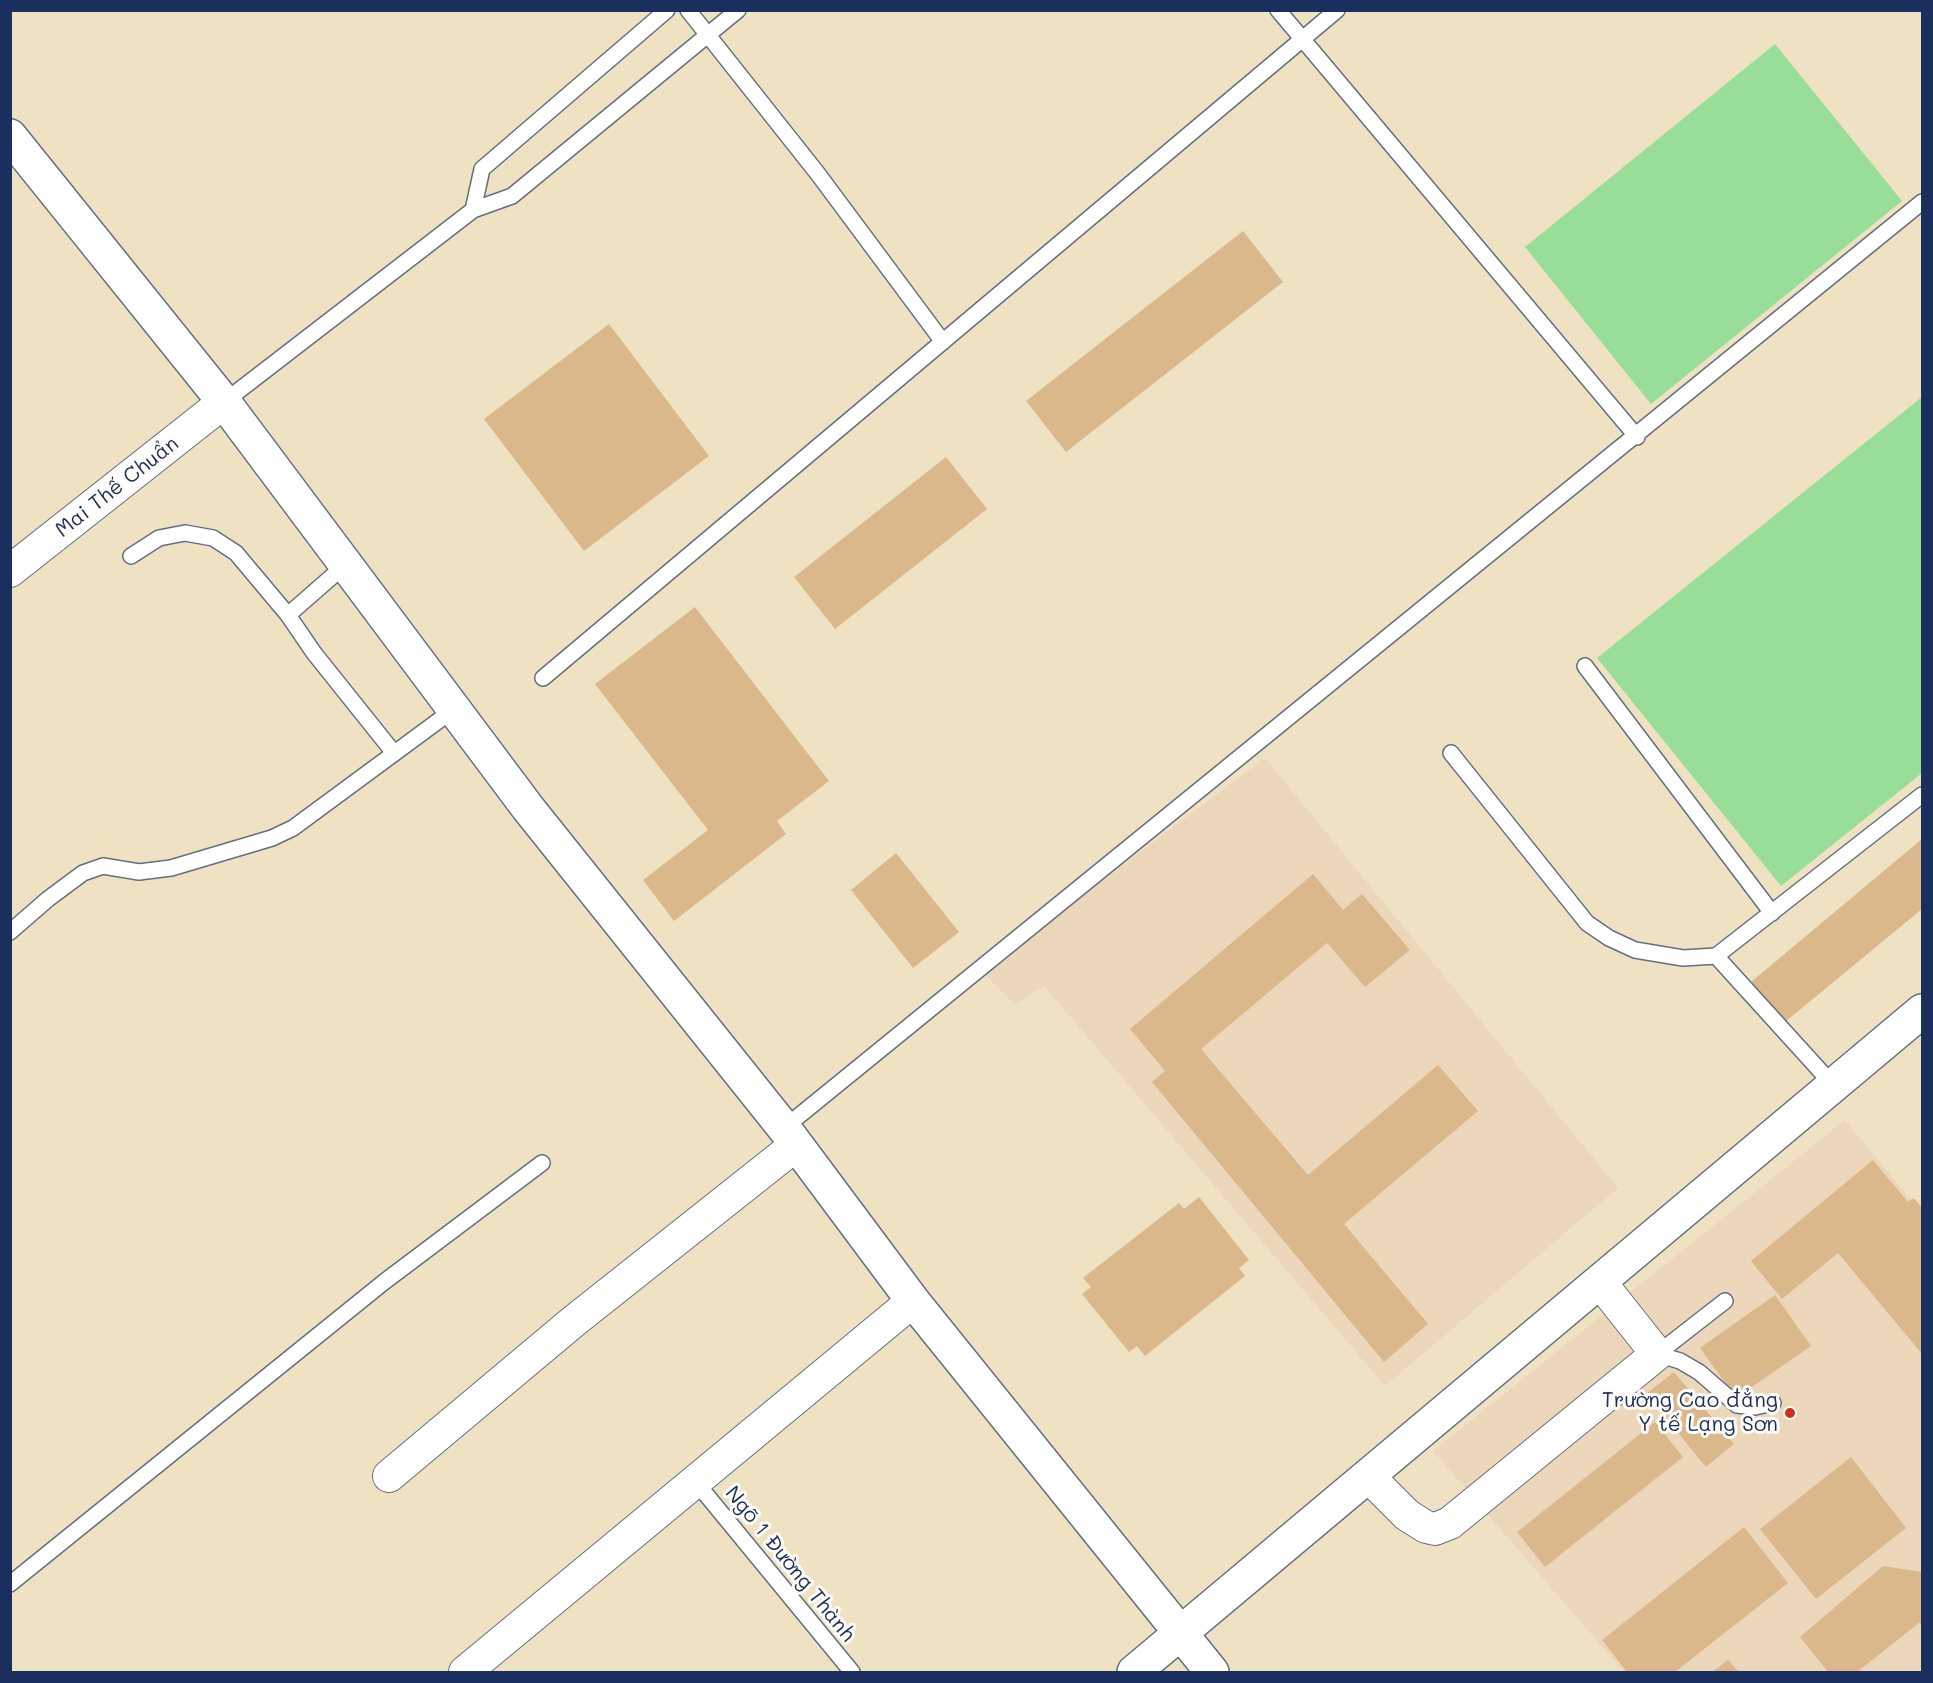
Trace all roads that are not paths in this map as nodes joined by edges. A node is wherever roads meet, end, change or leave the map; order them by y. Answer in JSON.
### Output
{"nodes":[{"id":1,"x":667,"y":10,"type":"edge"},
{"id":2,"x":688,"y":10,"type":"edge"},
{"id":3,"x":738,"y":10,"type":"edge"},
{"id":4,"x":1278,"y":10,"type":"edge"},
{"id":5,"x":1337,"y":10,"type":"edge"},
{"id":6,"x":707,"y":37,"type":"junction"},
{"id":7,"x":1303,"y":39,"type":"junction"},
{"id":8,"x":10,"y":136,"type":"edge"},
{"id":9,"x":1923,"y":202,"type":"edge"},
{"id":10,"x":473,"y":210,"type":"junction"},
{"id":11,"x":943,"y":342,"type":"junction"},
{"id":12,"x":224,"y":402,"type":"junction"},
{"id":13,"x":1637,"y":437,"type":"junction"},
{"id":14,"x":131,"y":556,"type":"dead end"},
{"id":15,"x":345,"y":566,"type":"junction"},
{"id":16,"x":10,"y":571,"type":"edge"},
{"id":17,"x":288,"y":615,"type":"junction"},
{"id":18,"x":1585,"y":666,"type":"dead end"},
{"id":19,"x":543,"y":678,"type":"dead end"},
{"id":20,"x":453,"y":710,"type":"junction"},
{"id":21,"x":394,"y":753,"type":"junction"},
{"id":22,"x":1451,"y":753,"type":"dead end"},
{"id":23,"x":1923,"y":795,"type":"edge"},
{"id":24,"x":1772,"y":913,"type":"junction"},
{"id":25,"x":10,"y":932,"type":"edge"},
{"id":26,"x":1716,"y":956,"type":"junction"},
{"id":27,"x":1923,"y":1011,"type":"edge"},
{"id":28,"x":1834,"y":1086,"type":"junction"},
{"id":29,"x":790,"y":1137,"type":"junction"},
{"id":30,"x":542,"y":1163,"type":"dead end"},
{"id":31,"x":1600,"y":1282,"type":"junction"},
{"id":32,"x":1725,"y":1300,"type":"dead end"},
{"id":33,"x":913,"y":1301,"type":"junction"},
{"id":34,"x":1657,"y":1354,"type":"junction"},
{"id":35,"x":1773,"y":1403,"type":"dead end"},
{"id":36,"x":389,"y":1476,"type":"dead end"},
{"id":37,"x":1368,"y":1476,"type":"junction"},
{"id":38,"x":695,"y":1481,"type":"junction"},
{"id":39,"x":10,"y":1584,"type":"edge"},
{"id":40,"x":1181,"y":1634,"type":"junction"},
{"id":41,"x":465,"y":1672,"type":"edge"},
{"id":42,"x":852,"y":1672,"type":"edge"},
{"id":43,"x":1134,"y":1672,"type":"edge"},
{"id":44,"x":1212,"y":1672,"type":"edge"}],
"edges":[{"from":1,"to":10,"type":"lane"},
{"from":2,"to":6,"type":"lane"},
{"from":3,"to":6,"type":"lane"},
{"from":4,"to":7,"type":"lane"},
{"from":5,"to":7,"type":"lane"},
{"from":6,"to":10,"type":"lane"},
{"from":6,"to":11,"type":"lane"},
{"from":7,"to":11,"type":"lane"},
{"from":7,"to":13,"type":"lane"},
{"from":8,"to":12,"type":"street"},
{"from":9,"to":13,"type":"lane"},
{"from":10,"to":12,"type":"lane"},
{"from":11,"to":19,"type":"lane"},
{"from":12,"to":15,"type":"street"},
{"from":12,"to":16,"type":"street","name":"Mai Thế Chuẩn"},
{"from":13,"to":29,"type":"lane"},
{"from":14,"to":17,"type":"lane"},
{"from":15,"to":17,"type":"lane"},
{"from":15,"to":20,"type":"street"},
{"from":17,"to":21,"type":"lane"},
{"from":18,"to":24,"type":"lane"},
{"from":20,"to":21,"type":"lane"},
{"from":20,"to":29,"type":"street"},
{"from":21,"to":25,"type":"lane"},
{"from":22,"to":26,"type":"lane"},
{"from":23,"to":24,"type":"lane"},
{"from":24,"to":26,"type":"lane"},
{"from":26,"to":28,"type":"lane"},
{"from":27,"to":28,"type":"street"},
{"from":28,"to":31,"type":"street"},
{"from":29,"to":33,"type":"street"},
{"from":29,"to":36,"type":"street"},
{"from":30,"to":39,"type":"lane"},
{"from":31,"to":34,"type":"street"},
{"from":31,"to":37,"type":"street"},
{"from":32,"to":34,"type":"lane"},
{"from":33,"to":38,"type":"street"},
{"from":33,"to":40,"type":"street"},
{"from":34,"to":35,"type":"lane"},
{"from":34,"to":37,"type":"street"},
{"from":37,"to":40,"type":"street"},
{"from":38,"to":41,"type":"street"},
{"from":38,"to":42,"type":"lane","name":"Ngõ 1 Đường Thành"},
{"from":40,"to":43,"type":"street"},
{"from":40,"to":44,"type":"street"}]}
